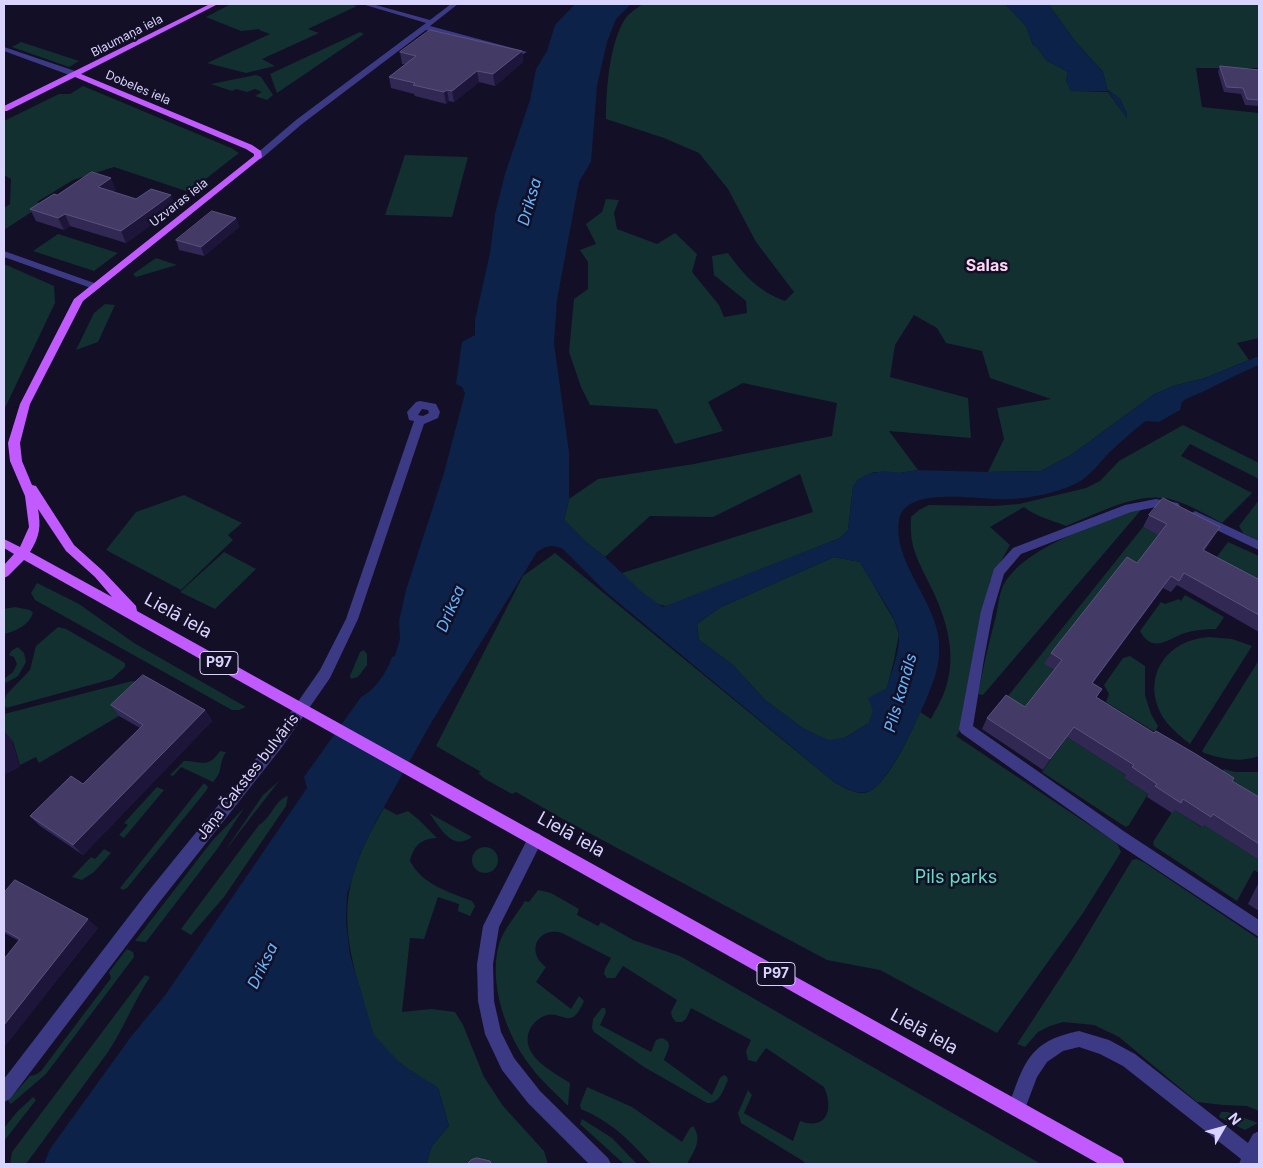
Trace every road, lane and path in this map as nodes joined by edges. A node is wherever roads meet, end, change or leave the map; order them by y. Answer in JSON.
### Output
{"nodes":[{"id":1,"x":215,"y":4,"type":"edge"},
{"id":2,"x":365,"y":4,"type":"edge"},
{"id":3,"x":455,"y":4,"type":"edge"},
{"id":4,"x":427,"y":24,"type":"junction"},
{"id":5,"x":4,"y":49,"type":"edge"},
{"id":6,"x":523,"y":52,"type":"edge"},
{"id":7,"x":75,"y":74,"type":"junction"},
{"id":8,"x":4,"y":109,"type":"edge"},
{"id":9,"x":258,"y":157,"type":"junction"},
{"id":10,"x":4,"y":254,"type":"edge"},
{"id":11,"x":94,"y":286,"type":"junction"},
{"id":12,"x":420,"y":420,"type":"dead end"},
{"id":13,"x":27,"y":482,"type":"junction"},
{"id":14,"x":4,"y":543,"type":"edge"},
{"id":15,"x":1259,"y":546,"type":"edge"},
{"id":16,"x":22,"y":554,"type":"junction"},
{"id":17,"x":4,"y":573,"type":"edge"},
{"id":18,"x":137,"y":618,"type":"junction"},
{"id":19,"x":301,"y":709,"type":"junction"},
{"id":20,"x":535,"y":839,"type":"junction"},
{"id":21,"x":1259,"y":929,"type":"edge"},
{"id":22,"x":4,"y":1093,"type":"edge"},
{"id":23,"x":1017,"y":1108,"type":"junction"},
{"id":24,"x":1253,"y":1154,"type":"edge"},
{"id":25,"x":602,"y":1164,"type":"edge"},
{"id":26,"x":1116,"y":1164,"type":"edge"}],
"edges":[{"from":1,"to":7,"type":"main road","name":"Blaumaņa iela"},
{"from":2,"to":4,"type":"street"},
{"from":3,"to":4,"type":"street","name":"Uzvaras iela"},
{"from":4,"to":6,"type":"street"},
{"from":4,"to":9,"type":"street","name":"Uzvaras iela"},
{"from":5,"to":7,"type":"street","name":"Dobeles iela"},
{"from":7,"to":8,"type":"main road","name":"Blaumaņa iela"},
{"from":7,"to":9,"type":"main road","name":"Dobeles iela"},
{"from":9,"to":11,"type":"main road","name":"Uzvaras iela"},
{"from":10,"to":11,"type":"street"},
{"from":11,"to":13,"type":"main road","name":"Uzvaras iela"},
{"from":12,"to":19,"type":"street","name":"Jāņa Čakstes bulvāris"},
{"from":13,"to":16,"type":"main road","name":"Uzvaras iela"},
{"from":13,"to":18,"type":"main road","name":"Uzvaras iela"},
{"from":14,"to":16,"type":"main road","name":"Lielā iela","number":"P97"},
{"from":15,"to":21,"type":"street"},
{"from":16,"to":17,"type":"main road","name":"Uzvaras iela"},
{"from":16,"to":18,"type":"main road","name":"Lielā iela","number":"P97"},
{"from":18,"to":19,"type":"main road","name":"Lielā iela","number":"P97"},
{"from":19,"to":20,"type":"main road","name":"Lielā iela","number":"P97"},
{"from":19,"to":22,"type":"street","name":"Jāņa Čakstes bulvāris"},
{"from":20,"to":23,"type":"main road","name":"Lielā iela","number":"P97"},
{"from":20,"to":25,"type":"street"},
{"from":23,"to":24,"type":"street"},
{"from":23,"to":26,"type":"main road","name":"Lielā iela","number":"P97"}]}
